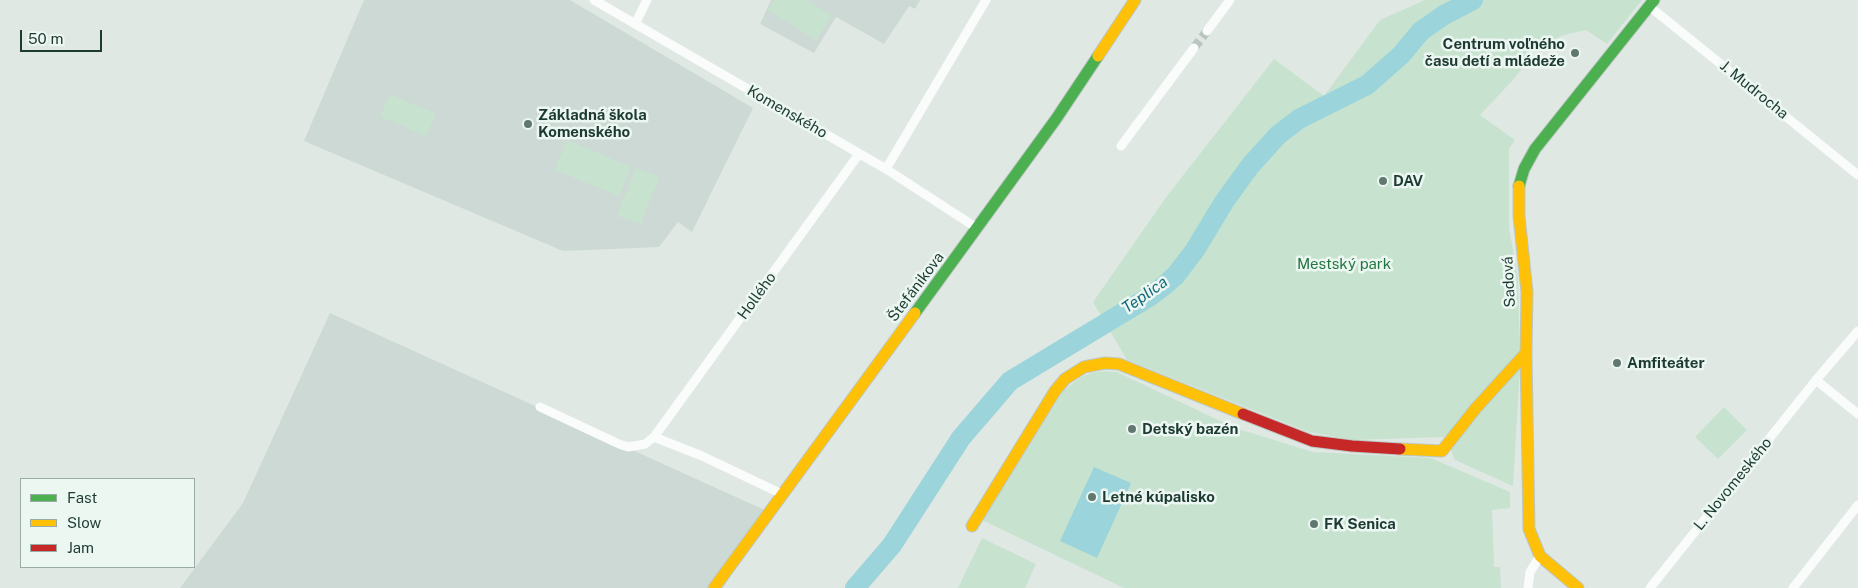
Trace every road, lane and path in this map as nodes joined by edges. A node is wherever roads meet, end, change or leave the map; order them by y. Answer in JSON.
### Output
{"nodes":[{"id":1,"x":594,"y":0,"type":"edge"},
{"id":2,"x":647,"y":0,"type":"edge"},
{"id":3,"x":986,"y":0,"type":"edge"},
{"id":4,"x":1135,"y":0,"type":"edge"},
{"id":5,"x":1230,"y":0,"type":"edge"},
{"id":6,"x":1652,"y":3,"type":"edge"},
{"id":7,"x":635,"y":24,"type":"junction"},
{"id":8,"x":1207,"y":31,"type":"tunnel mouth"},
{"id":9,"x":1194,"y":48,"type":"tunnel mouth"},
{"id":10,"x":1121,"y":146,"type":"dead end"},
{"id":11,"x":860,"y":154,"type":"junction"},
{"id":12,"x":886,"y":169,"type":"junction"},
{"id":13,"x":1858,"y":175,"type":"edge"},
{"id":14,"x":977,"y":228,"type":"junction"},
{"id":15,"x":1858,"y":331,"type":"edge"},
{"id":16,"x":1526,"y":353,"type":"junction"},
{"id":17,"x":1816,"y":380,"type":"junction"},
{"id":18,"x":540,"y":407,"type":"dead end"},
{"id":19,"x":1858,"y":414,"type":"edge"},
{"id":20,"x":654,"y":437,"type":"junction"},
{"id":21,"x":782,"y":494,"type":"junction"},
{"id":22,"x":1858,"y":505,"type":"edge"},
{"id":23,"x":972,"y":526,"type":"dead end"},
{"id":24,"x":1540,"y":556,"type":"junction"},
{"id":25,"x":714,"y":588,"type":"edge"},
{"id":26,"x":1528,"y":588,"type":"edge"},
{"id":27,"x":1578,"y":588,"type":"edge"},
{"id":28,"x":1650,"y":588,"type":"edge"},
{"id":29,"x":1793,"y":588,"type":"edge"}],
"edges":[{"from":1,"to":7,"type":"street","name":"Komenského"},
{"from":2,"to":7,"type":"street"},
{"from":3,"to":12,"type":"street"},
{"from":4,"to":14,"type":"street","name":"Štefánikova"},
{"from":5,"to":8,"type":"street"},
{"from":6,"to":13,"type":"street","name":"J. Mudrocha"},
{"from":6,"to":16,"type":"street","name":"Sadová"},
{"from":7,"to":11,"type":"street","name":"Komenského"},
{"from":9,"to":10,"type":"street"},
{"from":11,"to":12,"type":"street","name":"Komenského"},
{"from":11,"to":20,"type":"street","name":"Hollého"},
{"from":12,"to":14,"type":"street","name":"Komenského"},
{"from":14,"to":21,"type":"street","name":"Štefánikova"},
{"from":15,"to":17,"type":"street","name":"L. Novomeského"},
{"from":16,"to":23,"type":"street"},
{"from":16,"to":24,"type":"street","name":"Sadová"},
{"from":17,"to":19,"type":"street"},
{"from":17,"to":28,"type":"street","name":"L. Novomeského"},
{"from":18,"to":20,"type":"street"},
{"from":20,"to":21,"type":"street"},
{"from":21,"to":25,"type":"street","name":"Štefánikova"},
{"from":22,"to":29,"type":"street"},
{"from":24,"to":26,"type":"street"},
{"from":24,"to":27,"type":"street","name":"Sadová"}]}
